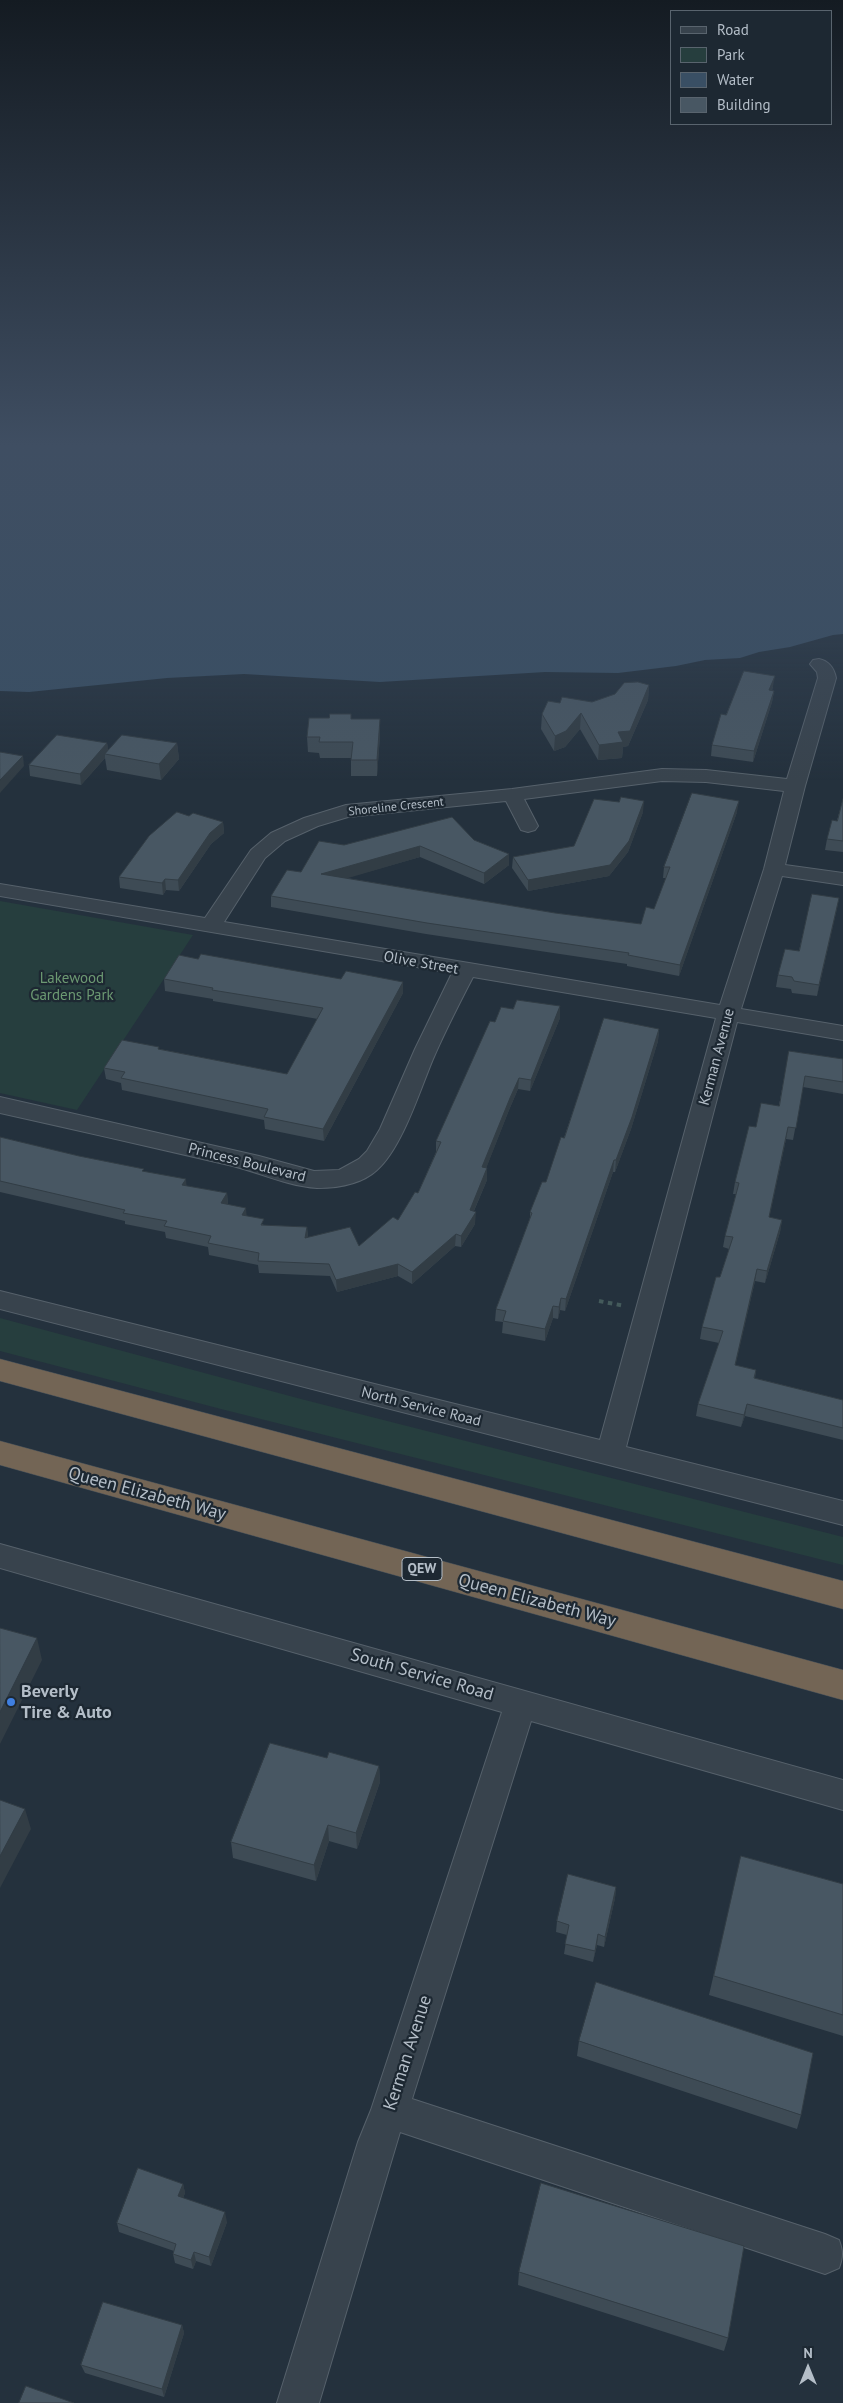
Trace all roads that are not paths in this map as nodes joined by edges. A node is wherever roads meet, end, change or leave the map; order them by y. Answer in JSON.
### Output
{"nodes":[{"id":1,"x":819,"y":664,"type":"dead end"},
{"id":2,"x":795,"y":786,"type":"junction"},
{"id":3,"x":512,"y":795,"type":"junction"},
{"id":4,"x":528,"y":826,"type":"dead end"},
{"id":5,"x":774,"y":869,"type":"junction"},
{"id":6,"x":843,"y":879,"type":"edge"},
{"id":7,"x":0,"y":890,"type":"edge"},
{"id":8,"x":210,"y":927,"type":"junction"},
{"id":9,"x":465,"y":970,"type":"junction"},
{"id":10,"x":728,"y":1014,"type":"junction"},
{"id":11,"x":843,"y":1033,"type":"edge"},
{"id":12,"x":0,"y":1105,"type":"edge"},
{"id":13,"x":0,"y":1300,"type":"edge"},
{"id":14,"x":0,"y":1370,"type":"edge"},
{"id":15,"x":0,"y":1453,"type":"edge"},
{"id":16,"x":610,"y":1455,"type":"junction"},
{"id":17,"x":843,"y":1514,"type":"edge"},
{"id":18,"x":0,"y":1556,"type":"edge"},
{"id":19,"x":843,"y":1595,"type":"edge"},
{"id":20,"x":843,"y":1685,"type":"edge"},
{"id":21,"x":522,"y":1703,"type":"junction"},
{"id":22,"x":843,"y":1795,"type":"edge"},
{"id":23,"x":390,"y":2110,"type":"junction"},
{"id":24,"x":825,"y":2254,"type":"dead end"},
{"id":25,"x":298,"y":2403,"type":"edge"}],
"edges":[{"from":1,"to":2,"type":"street","name":"Kerman Avenue"},
{"from":2,"to":3,"type":"street","name":"Shoreline Crescent"},
{"from":2,"to":5,"type":"street","name":"Kerman Avenue"},
{"from":3,"to":4,"type":"street"},
{"from":3,"to":8,"type":"street","name":"Shoreline Crescent"},
{"from":5,"to":6,"type":"street"},
{"from":5,"to":10,"type":"street","name":"Kerman Avenue"},
{"from":7,"to":8,"type":"street","name":"Olive Street"},
{"from":8,"to":9,"type":"street","name":"Olive Street"},
{"from":9,"to":10,"type":"street","name":"Olive Street"},
{"from":9,"to":12,"type":"street","name":"Princess Boulevard"},
{"from":10,"to":11,"type":"street","name":"Olive Street"},
{"from":10,"to":16,"type":"street","name":"Kerman Avenue"},
{"from":13,"to":16,"type":"street","name":"North Service Road"},
{"from":14,"to":19,"type":"highway"},
{"from":15,"to":20,"type":"highway","name":"Queen Elizabeth Way","number":"QEW"},
{"from":16,"to":17,"type":"street","name":"North Service Road"},
{"from":18,"to":21,"type":"street","name":"South Service Road"},
{"from":21,"to":22,"type":"street","name":"South Service Road"},
{"from":21,"to":23,"type":"street","name":"Kerman Avenue"},
{"from":23,"to":24,"type":"street"},
{"from":23,"to":25,"type":"street","name":"Kerman Avenue"}]}
